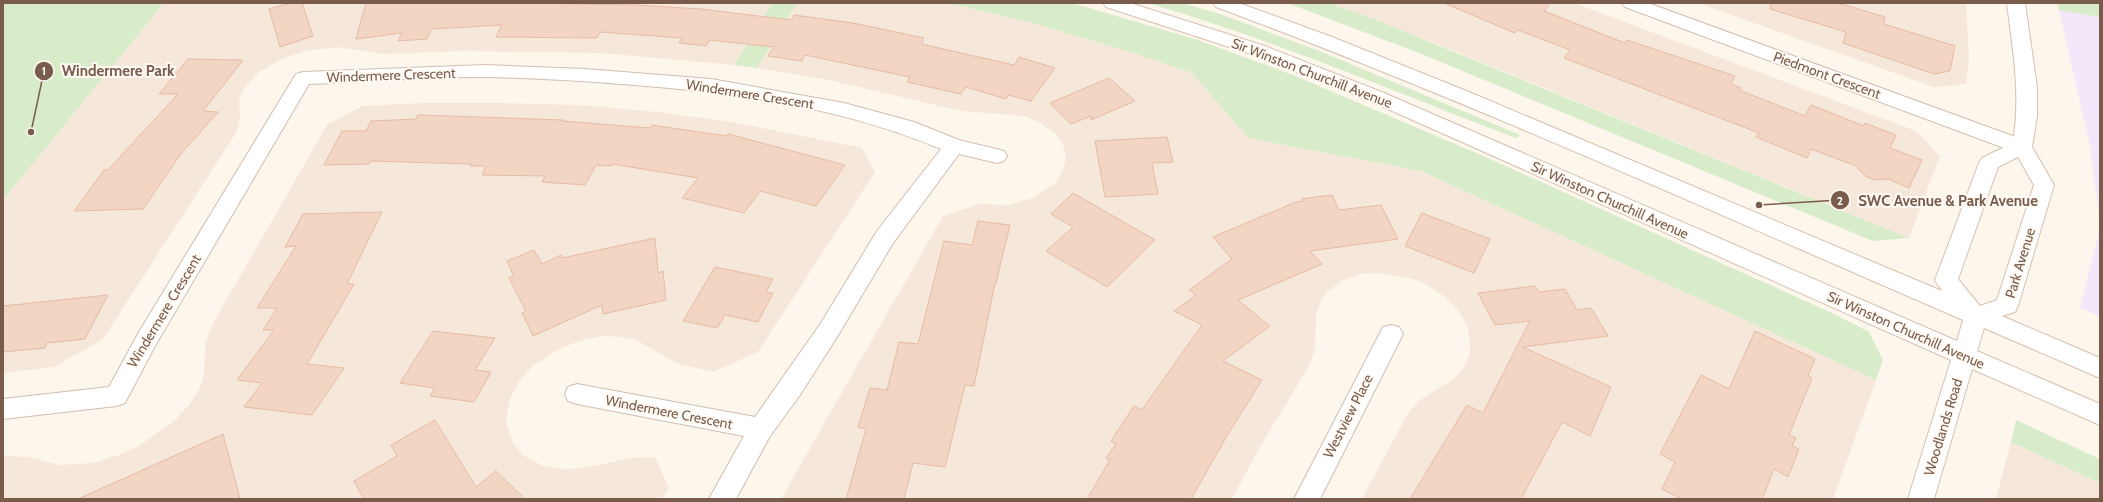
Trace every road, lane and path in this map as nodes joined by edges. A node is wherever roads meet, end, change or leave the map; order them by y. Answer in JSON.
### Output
{"nodes":[{"id":1,"x":1112,"y":3,"type":"edge"},
{"id":2,"x":1222,"y":3,"type":"edge"},
{"id":3,"x":1631,"y":3,"type":"edge"},
{"id":4,"x":2016,"y":3,"type":"edge"},
{"id":5,"x":954,"y":146,"type":"junction"},
{"id":6,"x":2022,"y":147,"type":"junction"},
{"id":7,"x":997,"y":156,"type":"dead end"},
{"id":8,"x":1976,"y":316,"type":"junction"},
{"id":9,"x":1392,"y":334,"type":"dead end"},
{"id":10,"x":1963,"y":355,"type":"junction"},
{"id":11,"x":2100,"y":368,"type":"edge"},
{"id":12,"x":577,"y":394,"type":"dead end"},
{"id":13,"x":3,"y":410,"type":"edge"},
{"id":14,"x":2100,"y":415,"type":"edge"},
{"id":15,"x":761,"y":430,"type":"junction"},
{"id":16,"x":722,"y":499,"type":"edge"},
{"id":17,"x":1307,"y":499,"type":"edge"},
{"id":18,"x":1921,"y":499,"type":"edge"}],
"edges":[{"from":1,"to":10,"type":"street","name":"Sir Winston Churchill Avenue"},
{"from":2,"to":8,"type":"street"},
{"from":3,"to":6,"type":"street","name":"Piedmont Crescent"},
{"from":4,"to":6,"type":"street"},
{"from":5,"to":7,"type":"street","name":"Windermere Crescent"},
{"from":5,"to":13,"type":"street","name":"Windermere Crescent"},
{"from":5,"to":15,"type":"street"},
{"from":6,"to":8,"type":"street","name":"Park Avenue"},
{"from":6,"to":8,"type":"street"},
{"from":8,"to":10,"type":"street"},
{"from":8,"to":11,"type":"street"},
{"from":9,"to":17,"type":"street","name":"Westview Place"},
{"from":10,"to":14,"type":"street","name":"Sir Winston Churchill Avenue"},
{"from":10,"to":18,"type":"street","name":"Woodlands Road"},
{"from":12,"to":15,"type":"street","name":"Windermere Crescent"},
{"from":15,"to":16,"type":"street"}]}
